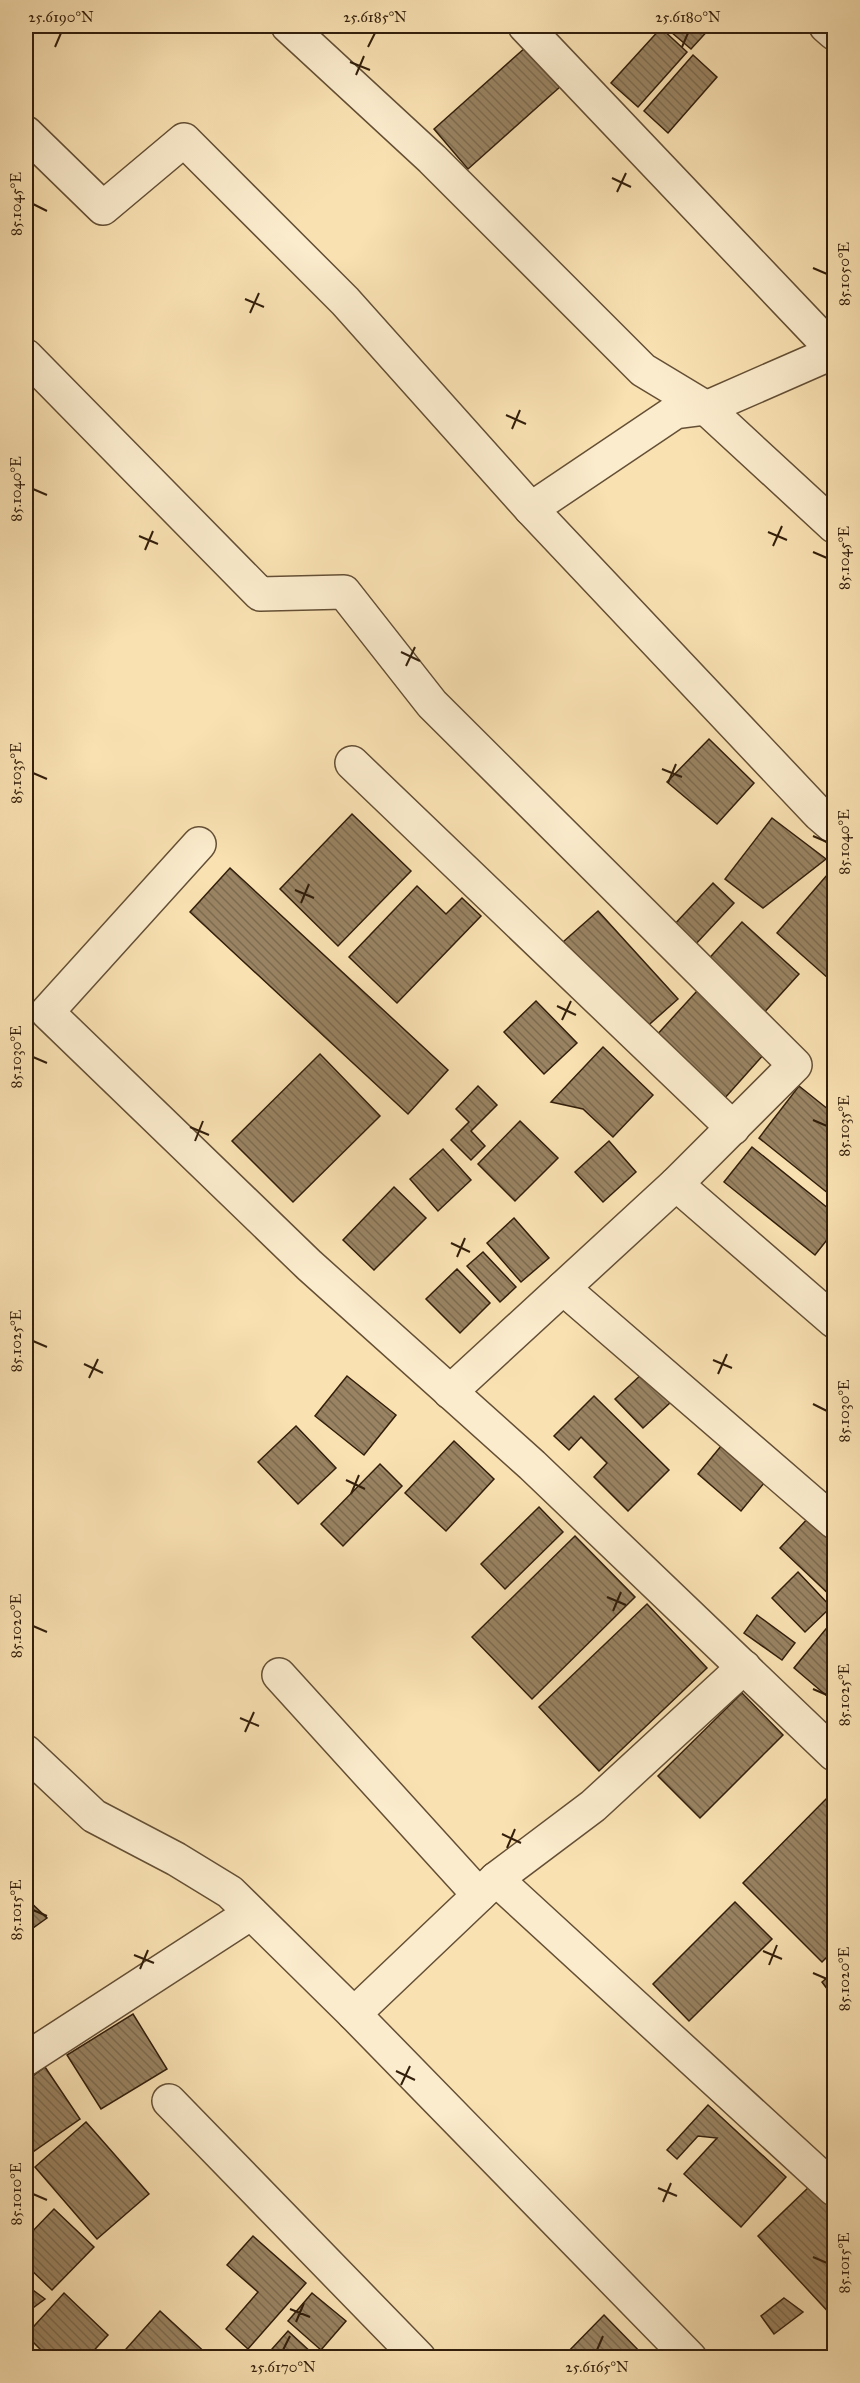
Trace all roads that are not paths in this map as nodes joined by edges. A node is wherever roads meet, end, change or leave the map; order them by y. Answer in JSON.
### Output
{"nodes":[{"id":1,"x":288,"y":26,"type":"edge"},
{"id":2,"x":525,"y":26,"type":"edge"},
{"id":3,"x":826,"y":26,"type":"edge"},
{"id":4,"x":834,"y":33,"type":"edge"},
{"id":5,"x":26,"y":133,"type":"edge"},
{"id":6,"x":834,"y":352,"type":"edge"},
{"id":7,"x":26,"y":356,"type":"edge"},
{"id":8,"x":706,"y":408,"type":"junction"},
{"id":9,"x":531,"y":508,"type":"junction"},
{"id":10,"x":834,"y":526,"type":"edge"},
{"id":11,"x":352,"y":763,"type":"dead end"},
{"id":12,"x":834,"y":827,"type":"edge"},
{"id":13,"x":199,"y":844,"type":"dead end"},
{"id":14,"x":733,"y":1128,"type":"junction"},
{"id":15,"x":676,"y":1184,"type":"junction"},
{"id":16,"x":563,"y":1288,"type":"junction"},
{"id":17,"x":834,"y":1322,"type":"edge"},
{"id":18,"x":450,"y":1392,"type":"junction"},
{"id":19,"x":834,"y":1522,"type":"edge"},
{"id":20,"x":744,"y":1667,"type":"junction"},
{"id":21,"x":279,"y":1675,"type":"dead end"},
{"id":22,"x":26,"y":1752,"type":"edge"},
{"id":23,"x":834,"y":1754,"type":"edge"},
{"id":24,"x":488,"y":1887,"type":"junction"},
{"id":25,"x":251,"y":1913,"type":"junction"},
{"id":26,"x":354,"y":2014,"type":"junction"},
{"id":27,"x":26,"y":2059,"type":"edge"},
{"id":28,"x":169,"y":2101,"type":"dead end"},
{"id":29,"x":834,"y":2189,"type":"edge"},
{"id":30,"x":419,"y":2358,"type":"edge"},
{"id":31,"x":690,"y":2358,"type":"edge"}],
"edges":[{"from":1,"to":8,"type":"street"},
{"from":2,"to":6,"type":"street"},
{"from":3,"to":4,"type":"street"},
{"from":5,"to":9,"type":"street"},
{"from":6,"to":8,"type":"street"},
{"from":7,"to":14,"type":"street"},
{"from":8,"to":9,"type":"street"},
{"from":8,"to":10,"type":"street"},
{"from":9,"to":12,"type":"street"},
{"from":11,"to":14,"type":"street"},
{"from":13,"to":18,"type":"street"},
{"from":14,"to":15,"type":"street"},
{"from":15,"to":16,"type":"street"},
{"from":15,"to":17,"type":"street"},
{"from":16,"to":18,"type":"street"},
{"from":16,"to":19,"type":"street"},
{"from":18,"to":20,"type":"street"},
{"from":20,"to":23,"type":"street"},
{"from":20,"to":24,"type":"street"},
{"from":21,"to":24,"type":"street"},
{"from":22,"to":25,"type":"street"},
{"from":24,"to":26,"type":"street"},
{"from":24,"to":29,"type":"street"},
{"from":25,"to":26,"type":"street"},
{"from":25,"to":27,"type":"street"},
{"from":26,"to":31,"type":"street"},
{"from":28,"to":30,"type":"street"}]}
